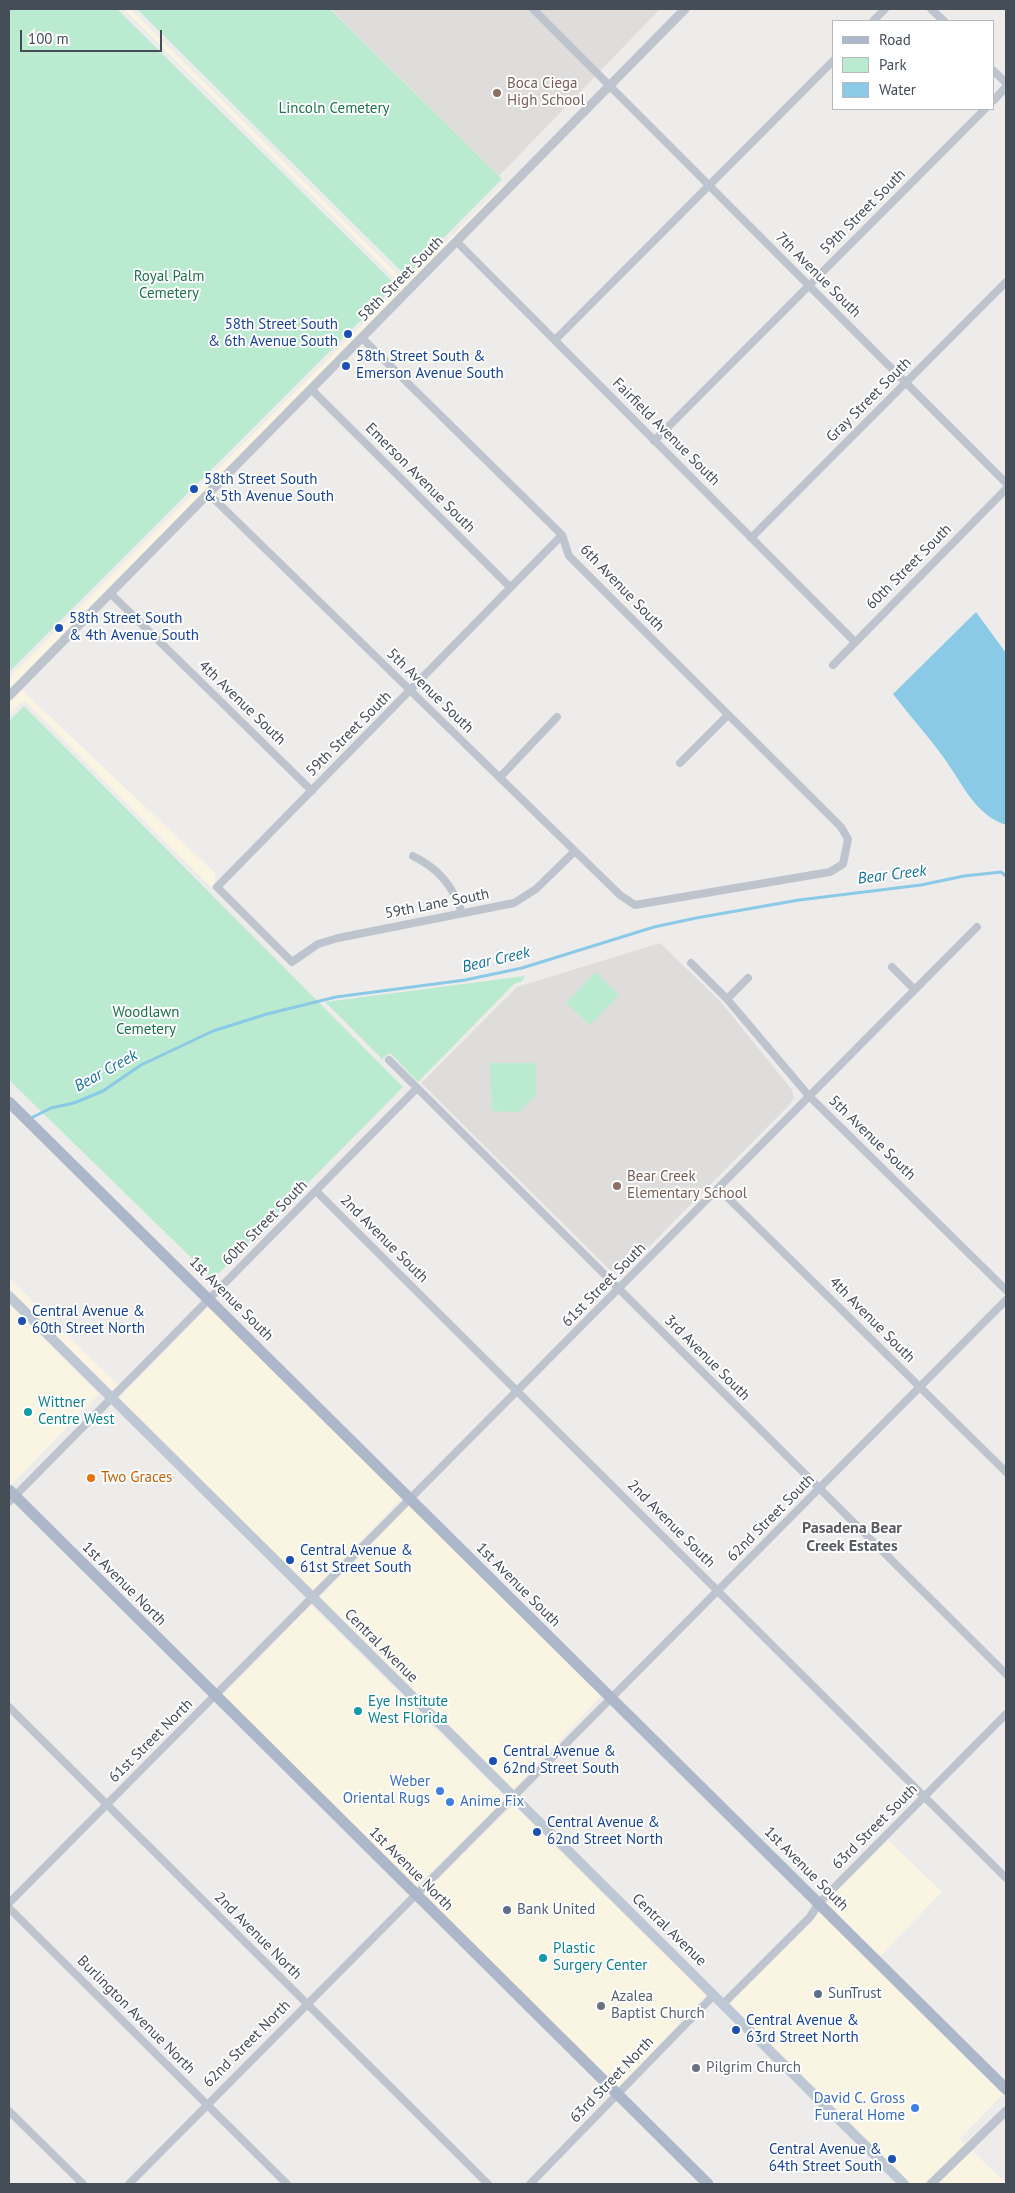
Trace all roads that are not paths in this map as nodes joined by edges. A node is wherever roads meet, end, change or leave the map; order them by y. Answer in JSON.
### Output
{"nodes":[{"id":1,"x":533,"y":9,"type":"edge"},
{"id":2,"x":685,"y":9,"type":"edge"},
{"id":3,"x":885,"y":9,"type":"edge"},
{"id":4,"x":931,"y":9,"type":"edge"},
{"id":5,"x":873,"y":20,"type":"edge"},
{"id":6,"x":943,"y":20,"type":"edge"},
{"id":7,"x":832,"y":62,"type":"edge"},
{"id":8,"x":995,"y":72,"type":"edge"},
{"id":9,"x":1006,"y":85,"type":"edge"},
{"id":10,"x":610,"y":86,"type":"junction"},
{"id":11,"x":995,"y":99,"type":"edge"},
{"id":12,"x":984,"y":110,"type":"edge"},
{"id":13,"x":708,"y":186,"type":"junction"},
{"id":14,"x":457,"y":242,"type":"junction"},
{"id":15,"x":1006,"y":282,"type":"edge"},
{"id":16,"x":809,"y":286,"type":"junction"},
{"id":17,"x":362,"y":338,"type":"junction"},
{"id":18,"x":555,"y":340,"type":"junction"},
{"id":19,"x":906,"y":382,"type":"junction"},
{"id":20,"x":311,"y":389,"type":"junction"},
{"id":21,"x":654,"y":441,"type":"junction"},
{"id":22,"x":1006,"y":483,"type":"edge"},
{"id":23,"x":1006,"y":489,"type":"edge"},
{"id":24,"x":209,"y":494,"type":"junction"},
{"id":25,"x":562,"y":535,"type":"junction"},
{"id":26,"x":751,"y":538,"type":"junction"},
{"id":27,"x":510,"y":587,"type":"junction"},
{"id":28,"x":111,"y":594,"type":"junction"},
{"id":29,"x":855,"y":642,"type":"junction"},
{"id":30,"x":833,"y":665,"type":"dead end"},
{"id":31,"x":410,"y":692,"type":"junction"},
{"id":32,"x":9,"y":696,"type":"edge"},
{"id":33,"x":728,"y":715,"type":"junction"},
{"id":34,"x":557,"y":717,"type":"dead end"},
{"id":35,"x":680,"y":763,"type":"dead end"},
{"id":36,"x":501,"y":776,"type":"junction"},
{"id":37,"x":312,"y":791,"type":"junction"},
{"id":38,"x":575,"y":851,"type":"junction"},
{"id":39,"x":413,"y":856,"type":"dead end"},
{"id":40,"x":635,"y":905,"type":"joint"},
{"id":41,"x":462,"y":913,"type":"junction"},
{"id":42,"x":977,"y":927,"type":"dead end"},
{"id":43,"x":292,"y":962,"type":"joint"},
{"id":44,"x":691,"y":962,"type":"dead end"},
{"id":45,"x":892,"y":967,"type":"dead end"},
{"id":46,"x":748,"y":978,"type":"dead end"},
{"id":47,"x":914,"y":990,"type":"junction"},
{"id":48,"x":727,"y":999,"type":"junction"},
{"id":49,"x":389,"y":1060,"type":"dead end"},
{"id":50,"x":417,"y":1088,"type":"junction"},
{"id":51,"x":809,"y":1096,"type":"junction"},
{"id":52,"x":9,"y":1102,"type":"edge"},
{"id":53,"x":718,"y":1188,"type":"junction"},
{"id":54,"x":316,"y":1191,"type":"junction"},
{"id":55,"x":618,"y":1289,"type":"junction"},
{"id":56,"x":1006,"y":1290,"type":"edge"},
{"id":57,"x":9,"y":1296,"type":"edge"},
{"id":58,"x":209,"y":1299,"type":"junction"},
{"id":59,"x":1006,"y":1300,"type":"edge"},
{"id":60,"x":921,"y":1387,"type":"junction"},
{"id":61,"x":518,"y":1391,"type":"junction"},
{"id":62,"x":112,"y":1399,"type":"junction"},
{"id":63,"x":1006,"y":1472,"type":"edge"},
{"id":64,"x":819,"y":1488,"type":"junction"},
{"id":65,"x":11,"y":1496,"type":"edge"},
{"id":66,"x":410,"y":1498,"type":"junction"},
{"id":67,"x":718,"y":1591,"type":"junction"},
{"id":68,"x":312,"y":1598,"type":"junction"},
{"id":69,"x":1006,"y":1674,"type":"edge"},
{"id":70,"x":215,"y":1696,"type":"junction"},
{"id":71,"x":611,"y":1698,"type":"junction"},
{"id":72,"x":9,"y":1708,"type":"edge"},
{"id":73,"x":1006,"y":1714,"type":"edge"},
{"id":74,"x":924,"y":1797,"type":"junction"},
{"id":75,"x":513,"y":1798,"type":"junction"},
{"id":76,"x":107,"y":1805,"type":"junction"},
{"id":77,"x":1006,"y":1878,"type":"edge"},
{"id":78,"x":416,"y":1895,"type":"junction"},
{"id":79,"x":819,"y":1902,"type":"junction"},
{"id":80,"x":9,"y":1904,"type":"edge"},
{"id":81,"x":9,"y":1908,"type":"edge"},
{"id":82,"x":714,"y":1995,"type":"junction"},
{"id":83,"x":307,"y":2004,"type":"junction"},
{"id":84,"x":723,"y":2004,"type":"junction"},
{"id":85,"x":1006,"y":2090,"type":"edge"},
{"id":86,"x":617,"y":2096,"type":"junction"},
{"id":87,"x":206,"y":2105,"type":"junction"},
{"id":88,"x":9,"y":2111,"type":"edge"},
{"id":89,"x":1006,"y":2111,"type":"edge"},
{"id":90,"x":83,"y":2184,"type":"edge"},
{"id":91,"x":129,"y":2184,"type":"edge"},
{"id":92,"x":286,"y":2184,"type":"edge"},
{"id":93,"x":488,"y":2184,"type":"edge"},
{"id":94,"x":530,"y":2184,"type":"edge"},
{"id":95,"x":708,"y":2184,"type":"edge"},
{"id":96,"x":904,"y":2184,"type":"edge"},
{"id":97,"x":931,"y":2184,"type":"edge"}],
"edges":[{"from":1,"to":10,"type":"street","name":"7th Avenue South"},
{"from":2,"to":10,"type":"street","name":"58th Street South"},
{"from":3,"to":5,"type":"street"},
{"from":4,"to":6,"type":"street"},
{"from":7,"to":13,"type":"street"},
{"from":8,"to":9,"type":"street"},
{"from":9,"to":11,"type":"street"},
{"from":10,"to":13,"type":"street","name":"7th Avenue South"},
{"from":10,"to":14,"type":"street","name":"58th Street South"},
{"from":12,"to":16,"type":"street","name":"59th Street South"},
{"from":13,"to":16,"type":"street","name":"7th Avenue South"},
{"from":13,"to":18,"type":"street"},
{"from":14,"to":17,"type":"street","name":"58th Street South"},
{"from":14,"to":18,"type":"street","name":"Fairfield Avenue South"},
{"from":15,"to":19,"type":"street","name":"Gray Street South"},
{"from":16,"to":19,"type":"street","name":"7th Avenue South"},
{"from":16,"to":21,"type":"street","name":"59th Street South"},
{"from":17,"to":20,"type":"street","name":"58th Street South"},
{"from":17,"to":25,"type":"street","name":"6th Avenue South"},
{"from":18,"to":21,"type":"street","name":"Fairfield Avenue South"},
{"from":19,"to":22,"type":"street","name":"7th Avenue South"},
{"from":19,"to":26,"type":"street","name":"Gray Street South"},
{"from":20,"to":24,"type":"street","name":"58th Street South"},
{"from":20,"to":27,"type":"street","name":"Emerson Avenue South"},
{"from":21,"to":26,"type":"street","name":"Fairfield Avenue South"},
{"from":23,"to":29,"type":"street","name":"60th Street South"},
{"from":24,"to":28,"type":"street","name":"58th Street South"},
{"from":24,"to":31,"type":"street","name":"5th Avenue South"},
{"from":25,"to":27,"type":"street","name":"59th Street South"},
{"from":25,"to":33,"type":"street","name":"6th Avenue South"},
{"from":26,"to":29,"type":"street","name":"Fairfield Avenue South"},
{"from":27,"to":31,"type":"street","name":"59th Street South"},
{"from":28,"to":32,"type":"street","name":"58th Street South"},
{"from":28,"to":37,"type":"street","name":"4th Avenue South"},
{"from":29,"to":30,"type":"street","name":"60th Street South"},
{"from":31,"to":36,"type":"street","name":"5th Avenue South"},
{"from":31,"to":37,"type":"street","name":"59th Street South"},
{"from":33,"to":35,"type":"street"},
{"from":33,"to":40,"type":"street","name":"6th Avenue South"},
{"from":34,"to":36,"type":"street"},
{"from":36,"to":38,"type":"street","name":"5th Avenue South"},
{"from":37,"to":43,"type":"street","name":"59th Street South"},
{"from":38,"to":40,"type":"street","name":"5th Avenue South"},
{"from":38,"to":41,"type":"street","name":"59th Lane South"},
{"from":39,"to":41,"type":"street"},
{"from":41,"to":43,"type":"street","name":"59th Lane South"},
{"from":42,"to":47,"type":"street","name":"61st Street South"},
{"from":44,"to":48,"type":"street","name":"5th Avenue South"},
{"from":45,"to":47,"type":"street"},
{"from":46,"to":48,"type":"street"},
{"from":47,"to":51,"type":"street","name":"61st Street South"},
{"from":48,"to":51,"type":"street","name":"5th Avenue South"},
{"from":49,"to":50,"type":"street","name":"3rd Avenue South"},
{"from":50,"to":54,"type":"street","name":"60th Street South"},
{"from":50,"to":55,"type":"street","name":"3rd Avenue South"},
{"from":51,"to":53,"type":"street","name":"61st Street South"},
{"from":51,"to":56,"type":"street","name":"5th Avenue South"},
{"from":52,"to":58,"type":"main road","name":"1st Avenue South"},
{"from":53,"to":55,"type":"street","name":"61st Street South"},
{"from":53,"to":60,"type":"street","name":"4th Avenue South"},
{"from":54,"to":58,"type":"street","name":"60th Street South"},
{"from":54,"to":61,"type":"street","name":"2nd Avenue South"},
{"from":55,"to":61,"type":"street","name":"61st Street South"},
{"from":55,"to":64,"type":"street","name":"3rd Avenue South"},
{"from":57,"to":62,"type":"main road","name":"Central Avenue"},
{"from":58,"to":62,"type":"street","name":"60th Street South"},
{"from":58,"to":66,"type":"main road","name":"1st Avenue South"},
{"from":59,"to":60,"type":"street","name":"62nd Street South"},
{"from":60,"to":63,"type":"street","name":"4th Avenue South"},
{"from":60,"to":64,"type":"street","name":"62nd Street South"},
{"from":61,"to":66,"type":"street","name":"61st Street South"},
{"from":61,"to":67,"type":"street","name":"2nd Avenue South"},
{"from":62,"to":65,"type":"street","name":"60th Street South"},
{"from":62,"to":68,"type":"main road","name":"Central Avenue"},
{"from":64,"to":67,"type":"street","name":"62nd Street South"},
{"from":64,"to":69,"type":"street","name":"3rd Avenue South"},
{"from":65,"to":70,"type":"main road","name":"1st Avenue North"},
{"from":66,"to":68,"type":"street","name":"61st Street South"},
{"from":66,"to":71,"type":"main road","name":"1st Avenue South"},
{"from":67,"to":71,"type":"street","name":"62nd Street South"},
{"from":67,"to":74,"type":"street","name":"2nd Avenue South"},
{"from":68,"to":70,"type":"street","name":"61st Street North"},
{"from":68,"to":75,"type":"main road","name":"Central Avenue"},
{"from":70,"to":76,"type":"street","name":"61st Street North"},
{"from":70,"to":78,"type":"main road","name":"1st Avenue North"},
{"from":71,"to":75,"type":"street","name":"62nd Street South"},
{"from":71,"to":79,"type":"main road","name":"1st Avenue South"},
{"from":72,"to":76,"type":"street","name":"2nd Avenue North"},
{"from":73,"to":74,"type":"street","name":"63rd Street South"},
{"from":74,"to":77,"type":"street","name":"2nd Avenue South"},
{"from":74,"to":79,"type":"street","name":"63rd Street South"},
{"from":75,"to":78,"type":"street","name":"62nd Street North"},
{"from":75,"to":82,"type":"main road","name":"Central Avenue"},
{"from":76,"to":80,"type":"street","name":"61st Street North"},
{"from":76,"to":83,"type":"street","name":"2nd Avenue North"},
{"from":78,"to":83,"type":"street","name":"62nd Street North"},
{"from":78,"to":86,"type":"main road","name":"1st Avenue North"},
{"from":79,"to":84,"type":"street","name":"63rd Street South"},
{"from":79,"to":85,"type":"main road","name":"1st Avenue South"},
{"from":81,"to":87,"type":"street","name":"Burlington Avenue North"},
{"from":82,"to":84,"type":"main road","name":"Central Avenue"},
{"from":82,"to":86,"type":"street","name":"63rd Street North"},
{"from":83,"to":87,"type":"street","name":"62nd Street North"},
{"from":83,"to":93,"type":"street","name":"2nd Avenue North"},
{"from":84,"to":96,"type":"main road","name":"Central Avenue"},
{"from":86,"to":94,"type":"street","name":"63rd Street North"},
{"from":86,"to":95,"type":"main road","name":"1st Avenue North"},
{"from":87,"to":91,"type":"street","name":"62nd Street North"},
{"from":87,"to":92,"type":"street","name":"Burlington Avenue North"},
{"from":88,"to":90,"type":"street"},
{"from":89,"to":97,"type":"street"}]}
